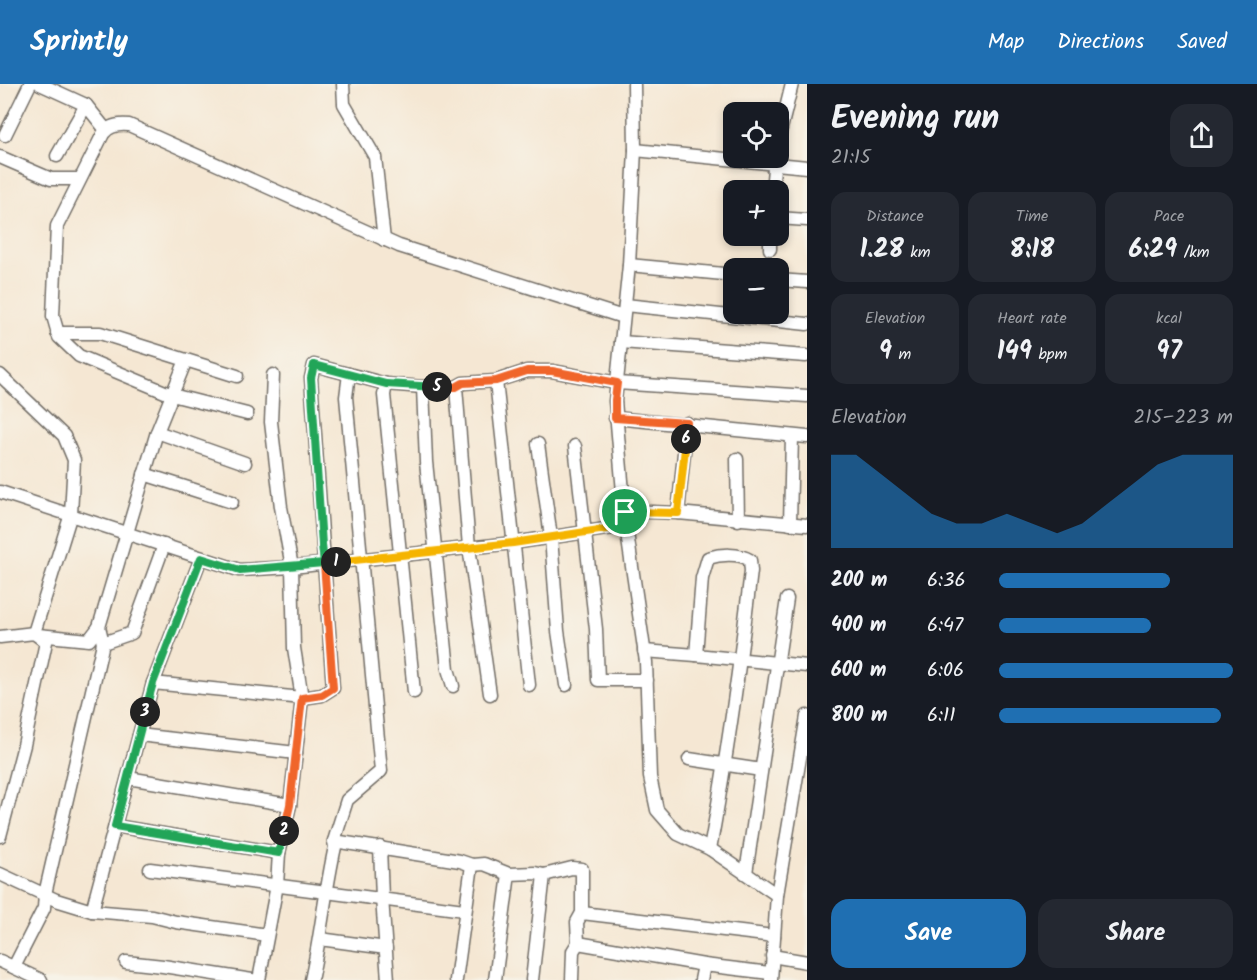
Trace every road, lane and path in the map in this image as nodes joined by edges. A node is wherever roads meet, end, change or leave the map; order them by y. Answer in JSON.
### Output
{"nodes":[{"id":1,"x":30,"y":84,"type":"edge"},
{"id":2,"x":40,"y":84,"type":"edge"},
{"id":3,"x":343,"y":84,"type":"edge"},
{"id":4,"x":634,"y":84,"type":"edge"},
{"id":5,"x":792,"y":84,"type":"edge"},
{"id":6,"x":788,"y":102,"type":"edge"},
{"id":7,"x":86,"y":105,"type":"junction"},
{"id":8,"x":106,"y":130,"type":"junction"},
{"id":9,"x":5,"y":135,"type":"dead end"},
{"id":10,"x":635,"y":150,"type":"junction"},
{"id":11,"x":57,"y":156,"type":"dead end"},
{"id":12,"x":723,"y":156,"type":"edge"},
{"id":13,"x":0,"y":157,"type":"edge"},
{"id":14,"x":789,"y":163,"type":"edge"},
{"id":15,"x":807,"y":167,"type":"edge"},
{"id":16,"x":80,"y":179,"type":"junction"},
{"id":17,"x":789,"y":219,"type":"edge"},
{"id":18,"x":807,"y":220,"type":"edge"},
{"id":19,"x":384,"y":240,"type":"junction"},
{"id":20,"x":629,"y":266,"type":"junction"},
{"id":21,"x":723,"y":274,"type":"edge"},
{"id":22,"x":789,"y":281,"type":"edge"},
{"id":23,"x":807,"y":282,"type":"edge"},
{"id":24,"x":624,"y":311,"type":"junction"},
{"id":25,"x":807,"y":324,"type":"edge"},
{"id":26,"x":57,"y":333,"type":"junction"},
{"id":27,"x":621,"y":342,"type":"junction"},
{"id":28,"x":806,"y":356,"type":"edge"},
{"id":29,"x":186,"y":360,"type":"junction"},
{"id":30,"x":349,"y":374,"type":"junction"},
{"id":31,"x":0,"y":375,"type":"edge"},
{"id":32,"x":273,"y":375,"type":"dead end"},
{"id":33,"x":237,"y":376,"type":"dead end"},
{"id":34,"x":496,"y":381,"type":"junction"},
{"id":35,"x":617,"y":383,"type":"junction"},
{"id":36,"x":386,"y":384,"type":"junction"},
{"id":37,"x":423,"y":387,"type":"junction"},
{"id":38,"x":456,"y":387,"type":"junction"},
{"id":39,"x":172,"y":395,"type":"junction"},
{"id":40,"x":807,"y":396,"type":"edge"},
{"id":41,"x":247,"y":414,"type":"dead end"},
{"id":42,"x":615,"y":418,"type":"junction"},
{"id":43,"x":687,"y":423,"type":"junction"},
{"id":44,"x":157,"y":432,"type":"junction"},
{"id":45,"x":792,"y":436,"type":"junction"},
{"id":46,"x":807,"y":437,"type":"edge"},
{"id":47,"x":538,"y":444,"type":"dead end"},
{"id":48,"x":575,"y":446,"type":"dead end"},
{"id":49,"x":737,"y":459,"type":"dead end"},
{"id":50,"x":245,"y":463,"type":"dead end"},
{"id":51,"x":144,"y":474,"type":"junction"},
{"id":52,"x":0,"y":492,"type":"edge"},
{"id":53,"x":232,"y":502,"type":"dead end"},
{"id":54,"x":625,"y":512,"type":"junction"},
{"id":55,"x":678,"y":513,"type":"junction"},
{"id":56,"x":71,"y":514,"type":"junction"},
{"id":57,"x":738,"y":520,"type":"junction"},
{"id":58,"x":790,"y":524,"type":"junction"},
{"id":59,"x":807,"y":525,"type":"edge"},
{"id":60,"x":626,"y":526,"type":"junction"},
{"id":61,"x":126,"y":532,"type":"junction"},
{"id":62,"x":585,"y":532,"type":"junction"},
{"id":63,"x":551,"y":537,"type":"junction"},
{"id":64,"x":513,"y":543,"type":"junction"},
{"id":65,"x":164,"y":545,"type":"junction"},
{"id":66,"x":469,"y":547,"type":"junction"},
{"id":67,"x":435,"y":551,"type":"junction"},
{"id":68,"x":399,"y":555,"type":"junction"},
{"id":69,"x":201,"y":558,"type":"junction"},
{"id":70,"x":361,"y":560,"type":"junction"},
{"id":71,"x":324,"y":563,"type":"junction"},
{"id":72,"x":292,"y":567,"type":"junction"},
{"id":73,"x":788,"y":599,"type":"dead end"},
{"id":74,"x":99,"y":627,"type":"junction"},
{"id":75,"x":36,"y":634,"type":"junction"},
{"id":76,"x":0,"y":636,"type":"edge"},
{"id":77,"x":102,"y":643,"type":"junction"},
{"id":78,"x":644,"y":651,"type":"junction"},
{"id":79,"x":696,"y":655,"type":"junction"},
{"id":80,"x":740,"y":659,"type":"junction"},
{"id":81,"x":779,"y":663,"type":"junction"},
{"id":82,"x":807,"y":666,"type":"edge"},
{"id":83,"x":647,"y":680,"type":"junction"},
{"id":84,"x":153,"y":683,"type":"junction"},
{"id":85,"x":529,"y":685,"type":"dead end"},
{"id":86,"x":566,"y":685,"type":"dead end"},
{"id":87,"x":453,"y":686,"type":"dead end"},
{"id":88,"x":414,"y":692,"type":"dead end"},
{"id":89,"x":490,"y":694,"type":"dead end"},
{"id":90,"x":302,"y":698,"type":"junction"},
{"id":91,"x":807,"y":716,"type":"edge"},
{"id":92,"x":139,"y":735,"type":"junction"},
{"id":93,"x":296,"y":753,"type":"junction"},
{"id":94,"x":690,"y":759,"type":"dead end"},
{"id":95,"x":726,"y":765,"type":"junction"},
{"id":96,"x":761,"y":770,"type":"junction"},
{"id":97,"x":128,"y":778,"type":"junction"},
{"id":98,"x":290,"y":805,"type":"junction"},
{"id":99,"x":115,"y":826,"type":"junction"},
{"id":100,"x":0,"y":836,"type":"edge"},
{"id":101,"x":334,"y":841,"type":"junction"},
{"id":102,"x":380,"y":847,"type":"junction"},
{"id":103,"x":710,"y":849,"type":"junction"},
{"id":104,"x":279,"y":853,"type":"junction"},
{"id":105,"x":472,"y":865,"type":"junction"},
{"id":106,"x":150,"y":868,"type":"dead end"},
{"id":107,"x":746,"y":873,"type":"junction"},
{"id":108,"x":0,"y":874,"type":"edge"},
{"id":109,"x":509,"y":874,"type":"junction"},
{"id":110,"x":544,"y":875,"type":"junction"},
{"id":111,"x":277,"y":885,"type":"junction"},
{"id":112,"x":326,"y":891,"type":"junction"},
{"id":113,"x":45,"y":894,"type":"junction"},
{"id":114,"x":777,"y":895,"type":"junction"},
{"id":115,"x":382,"y":898,"type":"junction"},
{"id":116,"x":464,"y":910,"type":"junction"},
{"id":117,"x":92,"y":911,"type":"junction"},
{"id":118,"x":582,"y":913,"type":"junction"},
{"id":119,"x":267,"y":935,"type":"junction"},
{"id":120,"x":774,"y":936,"type":"junction"},
{"id":121,"x":320,"y":939,"type":"junction"},
{"id":122,"x":578,"y":943,"type":"junction"},
{"id":123,"x":386,"y":948,"type":"junction"},
{"id":124,"x":772,"y":956,"type":"junction"},
{"id":125,"x":0,"y":961,"type":"edge"},
{"id":126,"x":126,"y":962,"type":"dead end"},
{"id":127,"x":807,"y":962,"type":"edge"},
{"id":128,"x":704,"y":965,"type":"junction"},
{"id":129,"x":14,"y":967,"type":"junction"},
{"id":130,"x":770,"y":976,"type":"edge"},
{"id":131,"x":40,"y":980,"type":"edge"},
{"id":132,"x":252,"y":980,"type":"edge"},
{"id":133,"x":259,"y":980,"type":"edge"},
{"id":134,"x":311,"y":980,"type":"edge"},
{"id":135,"x":388,"y":980,"type":"edge"},
{"id":136,"x":456,"y":980,"type":"edge"},
{"id":137,"x":495,"y":980,"type":"edge"},
{"id":138,"x":532,"y":980,"type":"edge"},
{"id":139,"x":572,"y":980,"type":"edge"},
{"id":140,"x":701,"y":980,"type":"edge"}],
"edges":[{"from":1,"to":9,"type":"street"},
{"from":2,"to":7,"type":"street"},
{"from":3,"to":19,"type":"street"},
{"from":4,"to":10,"type":"street"},
{"from":5,"to":6,"type":"street"},
{"from":7,"to":8,"type":"street"},
{"from":7,"to":11,"type":"street"},
{"from":8,"to":16,"type":"street"},
{"from":8,"to":19,"type":"street"},
{"from":10,"to":12,"type":"street"},
{"from":10,"to":20,"type":"street"},
{"from":13,"to":16,"type":"street"},
{"from":14,"to":15,"type":"street"},
{"from":16,"to":26,"type":"street"},
{"from":17,"to":18,"type":"street"},
{"from":19,"to":24,"type":"street"},
{"from":20,"to":21,"type":"street"},
{"from":20,"to":24,"type":"street"},
{"from":22,"to":23,"type":"street"},
{"from":24,"to":25,"type":"street"},
{"from":24,"to":27,"type":"street"},
{"from":26,"to":29,"type":"street"},
{"from":26,"to":39,"type":"street"},
{"from":27,"to":28,"type":"street"},
{"from":27,"to":35,"type":"street"},
{"from":29,"to":33,"type":"street"},
{"from":29,"to":39,"type":"street"},
{"from":30,"to":36,"type":"street"},
{"from":30,"to":70,"type":"street"},
{"from":30,"to":71,"type":"street"},
{"from":31,"to":56,"type":"street"},
{"from":32,"to":72,"type":"street"},
{"from":34,"to":35,"type":"street"},
{"from":34,"to":38,"type":"street"},
{"from":34,"to":64,"type":"street"},
{"from":35,"to":40,"type":"street"},
{"from":35,"to":42,"type":"street"},
{"from":36,"to":37,"type":"street"},
{"from":36,"to":68,"type":"street"},
{"from":37,"to":38,"type":"street"},
{"from":37,"to":67,"type":"street"},
{"from":38,"to":66,"type":"street"},
{"from":39,"to":41,"type":"street"},
{"from":39,"to":44,"type":"street"},
{"from":42,"to":43,"type":"street"},
{"from":42,"to":54,"type":"street"},
{"from":43,"to":45,"type":"street"},
{"from":43,"to":55,"type":"street"},
{"from":44,"to":50,"type":"street"},
{"from":44,"to":51,"type":"street"},
{"from":45,"to":46,"type":"street"},
{"from":45,"to":58,"type":"street"},
{"from":47,"to":63,"type":"street"},
{"from":48,"to":62,"type":"street"},
{"from":49,"to":57,"type":"street"},
{"from":51,"to":53,"type":"street"},
{"from":51,"to":61,"type":"street"},
{"from":52,"to":56,"type":"street"},
{"from":54,"to":55,"type":"street"},
{"from":54,"to":60,"type":"street"},
{"from":55,"to":57,"type":"street"},
{"from":56,"to":61,"type":"street"},
{"from":56,"to":75,"type":"street"},
{"from":57,"to":58,"type":"street"},
{"from":58,"to":59,"type":"street"},
{"from":60,"to":62,"type":"street"},
{"from":60,"to":78,"type":"street"},
{"from":61,"to":65,"type":"street"},
{"from":61,"to":74,"type":"street"},
{"from":62,"to":63,"type":"street"},
{"from":62,"to":83,"type":"street"},
{"from":63,"to":64,"type":"street"},
{"from":63,"to":86,"type":"street"},
{"from":64,"to":66,"type":"street"},
{"from":64,"to":85,"type":"street"},
{"from":65,"to":69,"type":"street"},
{"from":65,"to":77,"type":"street"},
{"from":66,"to":67,"type":"street"},
{"from":66,"to":89,"type":"street"},
{"from":67,"to":68,"type":"street"},
{"from":67,"to":87,"type":"street"},
{"from":68,"to":70,"type":"street"},
{"from":68,"to":88,"type":"street"},
{"from":69,"to":72,"type":"street"},
{"from":69,"to":84,"type":"street"},
{"from":70,"to":71,"type":"street"},
{"from":70,"to":101,"type":"street"},
{"from":71,"to":72,"type":"street"},
{"from":71,"to":90,"type":"street"},
{"from":72,"to":90,"type":"street"},
{"from":73,"to":81,"type":"street"},
{"from":74,"to":75,"type":"street"},
{"from":74,"to":77,"type":"street"},
{"from":75,"to":76,"type":"street"},
{"from":75,"to":100,"type":"street"},
{"from":77,"to":113,"type":"street"},
{"from":78,"to":79,"type":"street"},
{"from":78,"to":83,"type":"street"},
{"from":79,"to":80,"type":"street"},
{"from":79,"to":80,"type":"street"},
{"from":80,"to":81,"type":"street"},
{"from":80,"to":95,"type":"street"},
{"from":81,"to":82,"type":"street"},
{"from":81,"to":96,"type":"street"},
{"from":83,"to":103,"type":"street"},
{"from":84,"to":90,"type":"street"},
{"from":84,"to":92,"type":"street"},
{"from":90,"to":93,"type":"street"},
{"from":91,"to":114,"type":"street"},
{"from":92,"to":93,"type":"street"},
{"from":92,"to":97,"type":"street"},
{"from":93,"to":98,"type":"street"},
{"from":94,"to":95,"type":"street"},
{"from":95,"to":96,"type":"street"},
{"from":95,"to":103,"type":"street"},
{"from":96,"to":107,"type":"street"},
{"from":97,"to":98,"type":"street"},
{"from":97,"to":99,"type":"street"},
{"from":98,"to":104,"type":"street"},
{"from":99,"to":104,"type":"street"},
{"from":99,"to":117,"type":"street"},
{"from":101,"to":102,"type":"street"},
{"from":101,"to":112,"type":"street"},
{"from":102,"to":105,"type":"street"},
{"from":102,"to":115,"type":"street"},
{"from":103,"to":107,"type":"street"},
{"from":104,"to":111,"type":"street"},
{"from":105,"to":109,"type":"street"},
{"from":105,"to":116,"type":"street"},
{"from":106,"to":111,"type":"street"},
{"from":107,"to":114,"type":"street"},
{"from":108,"to":113,"type":"street"},
{"from":109,"to":110,"type":"street"},
{"from":109,"to":137,"type":"street"},
{"from":110,"to":118,"type":"street"},
{"from":110,"to":138,"type":"street"},
{"from":111,"to":112,"type":"street"},
{"from":111,"to":119,"type":"street"},
{"from":112,"to":115,"type":"street"},
{"from":112,"to":121,"type":"street"},
{"from":113,"to":117,"type":"street"},
{"from":113,"to":129,"type":"street"},
{"from":114,"to":120,"type":"street"},
{"from":115,"to":116,"type":"street"},
{"from":115,"to":123,"type":"street"},
{"from":116,"to":136,"type":"street"},
{"from":117,"to":119,"type":"street"},
{"from":118,"to":120,"type":"street"},
{"from":118,"to":122,"type":"street"},
{"from":119,"to":133,"type":"street"},
{"from":120,"to":124,"type":"street"},
{"from":121,"to":123,"type":"street"},
{"from":121,"to":134,"type":"street"},
{"from":122,"to":128,"type":"street"},
{"from":122,"to":139,"type":"street"},
{"from":123,"to":135,"type":"street"},
{"from":124,"to":127,"type":"street"},
{"from":124,"to":130,"type":"street"},
{"from":125,"to":129,"type":"street"},
{"from":126,"to":132,"type":"street"},
{"from":128,"to":130,"type":"street"},
{"from":128,"to":140,"type":"street"},
{"from":129,"to":131,"type":"street"}]}
